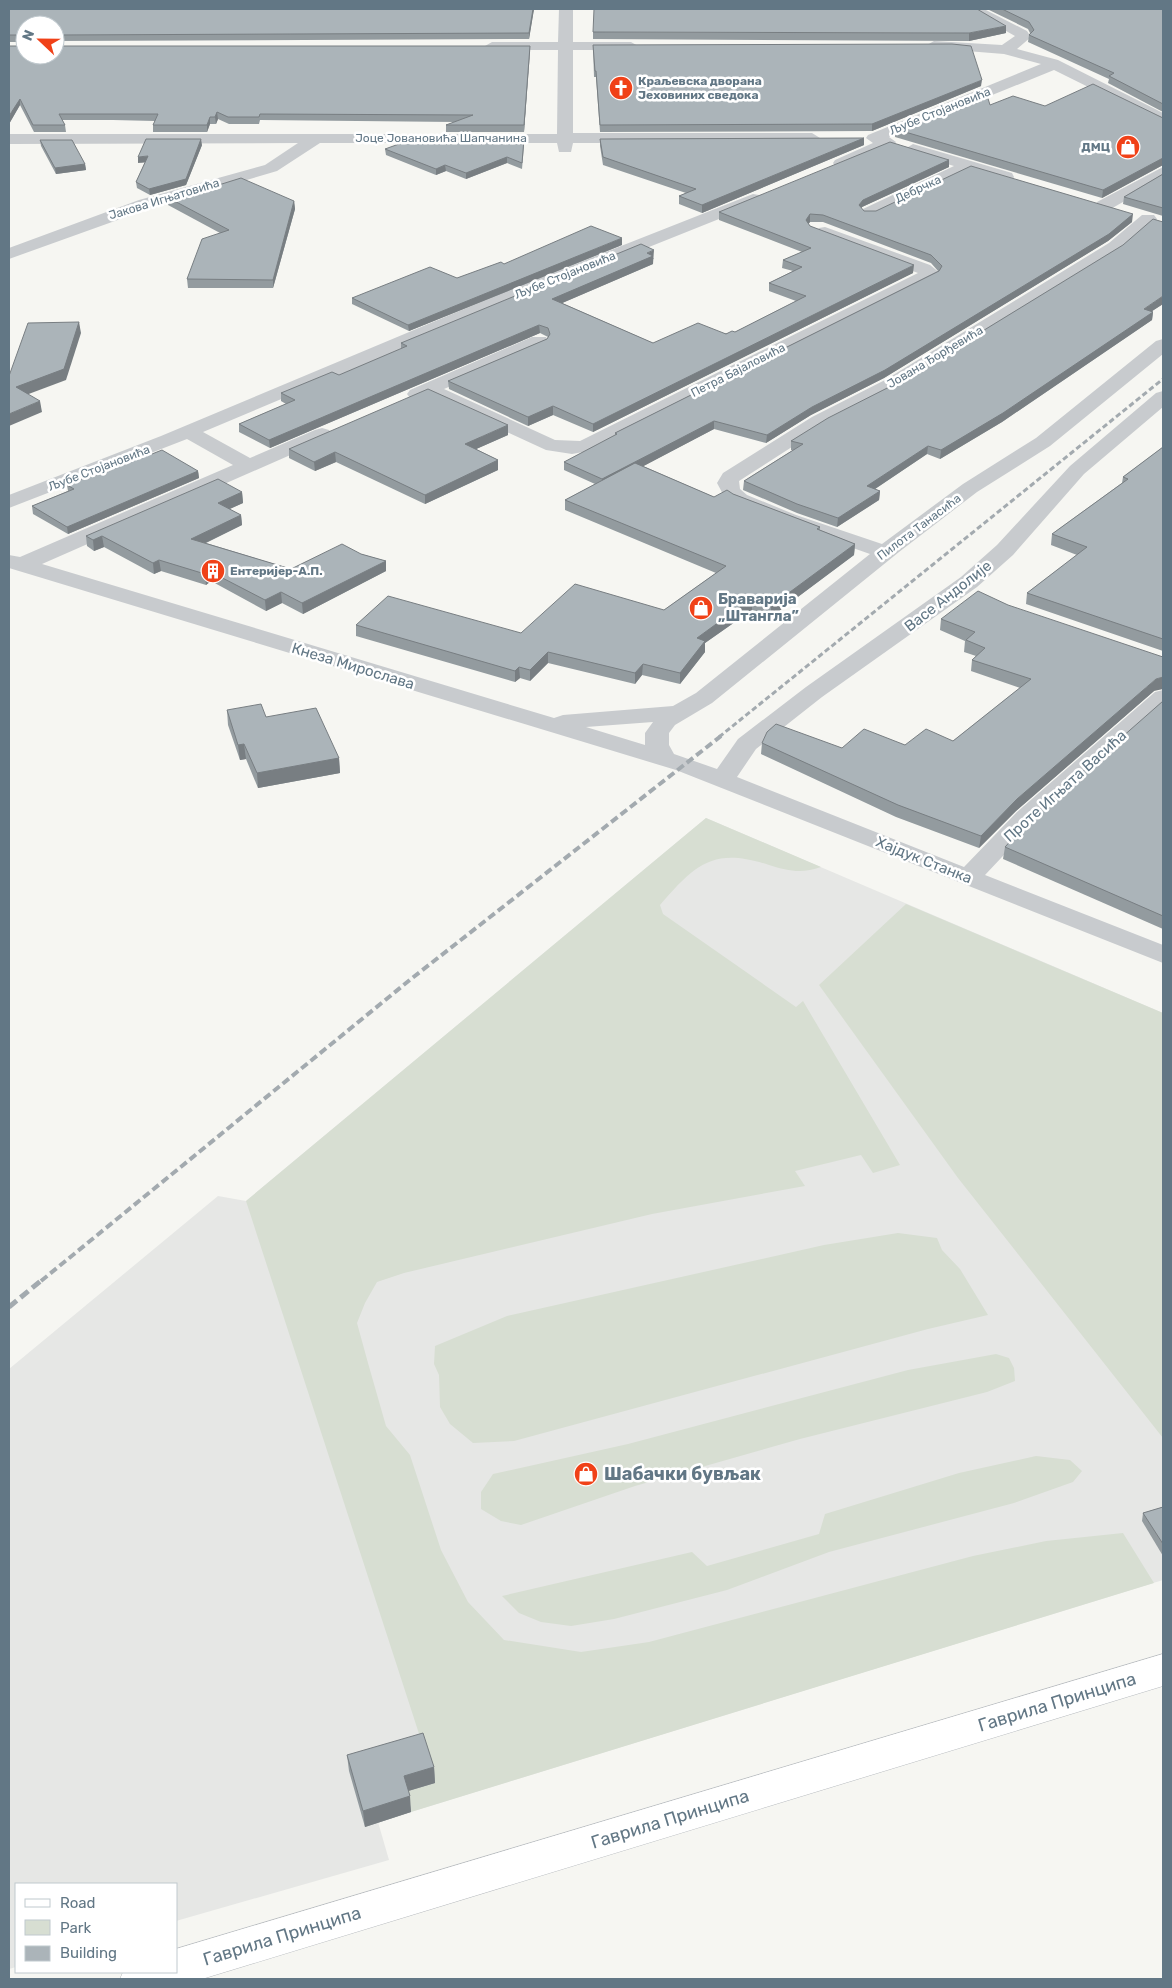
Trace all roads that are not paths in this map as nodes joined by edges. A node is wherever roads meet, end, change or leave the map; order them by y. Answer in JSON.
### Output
{"nodes":[{"id":1,"x":566,"y":9,"type":"edge"},
{"id":2,"x":974,"y":9,"type":"edge"},
{"id":3,"x":918,"y":45,"type":"edge"},
{"id":4,"x":477,"y":46,"type":"edge"},
{"id":5,"x":566,"y":46,"type":"junction"},
{"id":6,"x":644,"y":46,"type":"edge"},
{"id":7,"x":1005,"y":50,"type":"junction"},
{"id":8,"x":1055,"y":64,"type":"junction"},
{"id":9,"x":1163,"y":119,"type":"edge"},
{"id":10,"x":831,"y":138,"type":"edge"},
{"id":11,"x":856,"y":138,"type":"edge"},
{"id":12,"x":9,"y":139,"type":"edge"},
{"id":13,"x":316,"y":139,"type":"junction"},
{"id":14,"x":881,"y":140,"type":"junction"},
{"id":15,"x":565,"y":144,"type":"junction"},
{"id":16,"x":968,"y":166,"type":"junction"},
{"id":17,"x":824,"y":170,"type":"edge"},
{"id":18,"x":1163,"y":172,"type":"edge"},
{"id":19,"x":1022,"y":182,"type":"edge"},
{"id":20,"x":771,"y":192,"type":"edge"},
{"id":21,"x":1085,"y":200,"type":"edge"},
{"id":22,"x":1103,"y":206,"type":"junction"},
{"id":23,"x":869,"y":213,"type":"edge"},
{"id":24,"x":1140,"y":217,"type":"edge"},
{"id":25,"x":816,"y":228,"type":"edge"},
{"id":26,"x":9,"y":254,"type":"edge"},
{"id":27,"x":539,"y":341,"type":"edge"},
{"id":28,"x":1163,"y":346,"type":"edge"},
{"id":29,"x":428,"y":389,"type":"junction"},
{"id":30,"x":1163,"y":397,"type":"edge"},
{"id":31,"x":395,"y":403,"type":"edge"},
{"id":32,"x":337,"y":428,"type":"edge"},
{"id":33,"x":188,"y":432,"type":"junction"},
{"id":34,"x":248,"y":465,"type":"junction"},
{"id":35,"x":9,"y":502,"type":"edge"},
{"id":36,"x":886,"y":552,"type":"junction"},
{"id":37,"x":15,"y":563,"type":"edge"},
{"id":38,"x":964,"y":585,"type":"junction"},
{"id":39,"x":985,"y":598,"type":"edge"},
{"id":40,"x":1163,"y":697,"type":"edge"},
{"id":41,"x":678,"y":713,"type":"junction"},
{"id":42,"x":544,"y":723,"type":"junction"},
{"id":43,"x":675,"y":762,"type":"junction"},
{"id":44,"x":722,"y":780,"type":"junction"},
{"id":45,"x":968,"y":877,"type":"junction"},
{"id":46,"x":1163,"y":955,"type":"edge"},
{"id":47,"x":1163,"y":1670,"type":"edge"},
{"id":48,"x":178,"y":1967,"type":"edge"},
{"id":49,"x":161,"y":1973,"type":"edge"},
{"id":50,"x":140,"y":1979,"type":"edge"}],
"edges":[{"from":1,"to":5,"type":"street"},
{"from":2,"to":7,"type":"street"},
{"from":3,"to":7,"type":"street"},
{"from":4,"to":5,"type":"street"},
{"from":5,"to":6,"type":"street"},
{"from":5,"to":15,"type":"street"},
{"from":7,"to":8,"type":"street"},
{"from":8,"to":9,"type":"street"},
{"from":8,"to":14,"type":"street","name":"Љубе Стојановића"},
{"from":10,"to":15,"type":"street","name":"Јоце Јовановића Шапчанина"},
{"from":11,"to":14,"type":"street"},
{"from":12,"to":13,"type":"street","name":"Јоце Јовановића Шапчанина"},
{"from":13,"to":15,"type":"street","name":"Јоце Јовановића Шапчанина"},
{"from":13,"to":26,"type":"street","name":"Јакова Игњатовића"},
{"from":14,"to":16,"type":"street","name":"Дебрчка"},
{"from":14,"to":17,"type":"street","name":"Љубе Стојановића"},
{"from":16,"to":19,"type":"street","name":"Дебрчка"},
{"from":16,"to":23,"type":"street","name":"Дебрчка"},
{"from":18,"to":22,"type":"street"},
{"from":20,"to":33,"type":"street","name":"Љубе Стојановића"},
{"from":21,"to":22,"type":"street"},
{"from":22,"to":24,"type":"street"},
{"from":24,"to":36,"type":"street","name":"Јована Ђорђевића"},
{"from":25,"to":29,"type":"street","name":"Петра Бајаловића"},
{"from":27,"to":29,"type":"street"},
{"from":28,"to":36,"type":"street","name":"Пилота Танасића"},
{"from":29,"to":31,"type":"street"},
{"from":30,"to":38,"type":"street","name":"Васе Андолије"},
{"from":32,"to":34,"type":"street","name":"Кнеза Мирослава"},
{"from":33,"to":34,"type":"street"},
{"from":33,"to":35,"type":"street","name":"Љубе Стојановића"},
{"from":34,"to":37,"type":"street","name":"Кнеза Мирослава"},
{"from":36,"to":41,"type":"street","name":"Пилота Танасића"},
{"from":37,"to":42,"type":"street","name":"Кнеза Мирослава"},
{"from":38,"to":39,"type":"street"},
{"from":38,"to":44,"type":"street","name":"Васе Андолије"},
{"from":40,"to":45,"type":"street","name":"Проте Игњата Васића"},
{"from":41,"to":42,"type":"street","name":"Пилота Танасића"},
{"from":41,"to":43,"type":"street","name":"Пилота Танасића"},
{"from":42,"to":43,"type":"street","name":"Кнеза Мирослава"},
{"from":43,"to":44,"type":"street","name":"Хајдук Станка"},
{"from":44,"to":45,"type":"street","name":"Хајдук Станка"},
{"from":45,"to":46,"type":"street","name":"Хајдук Станка"},
{"from":47,"to":48,"type":"main road","name":"Гаврила Принципа"},
{"from":49,"to":50,"type":"main road"}]}
